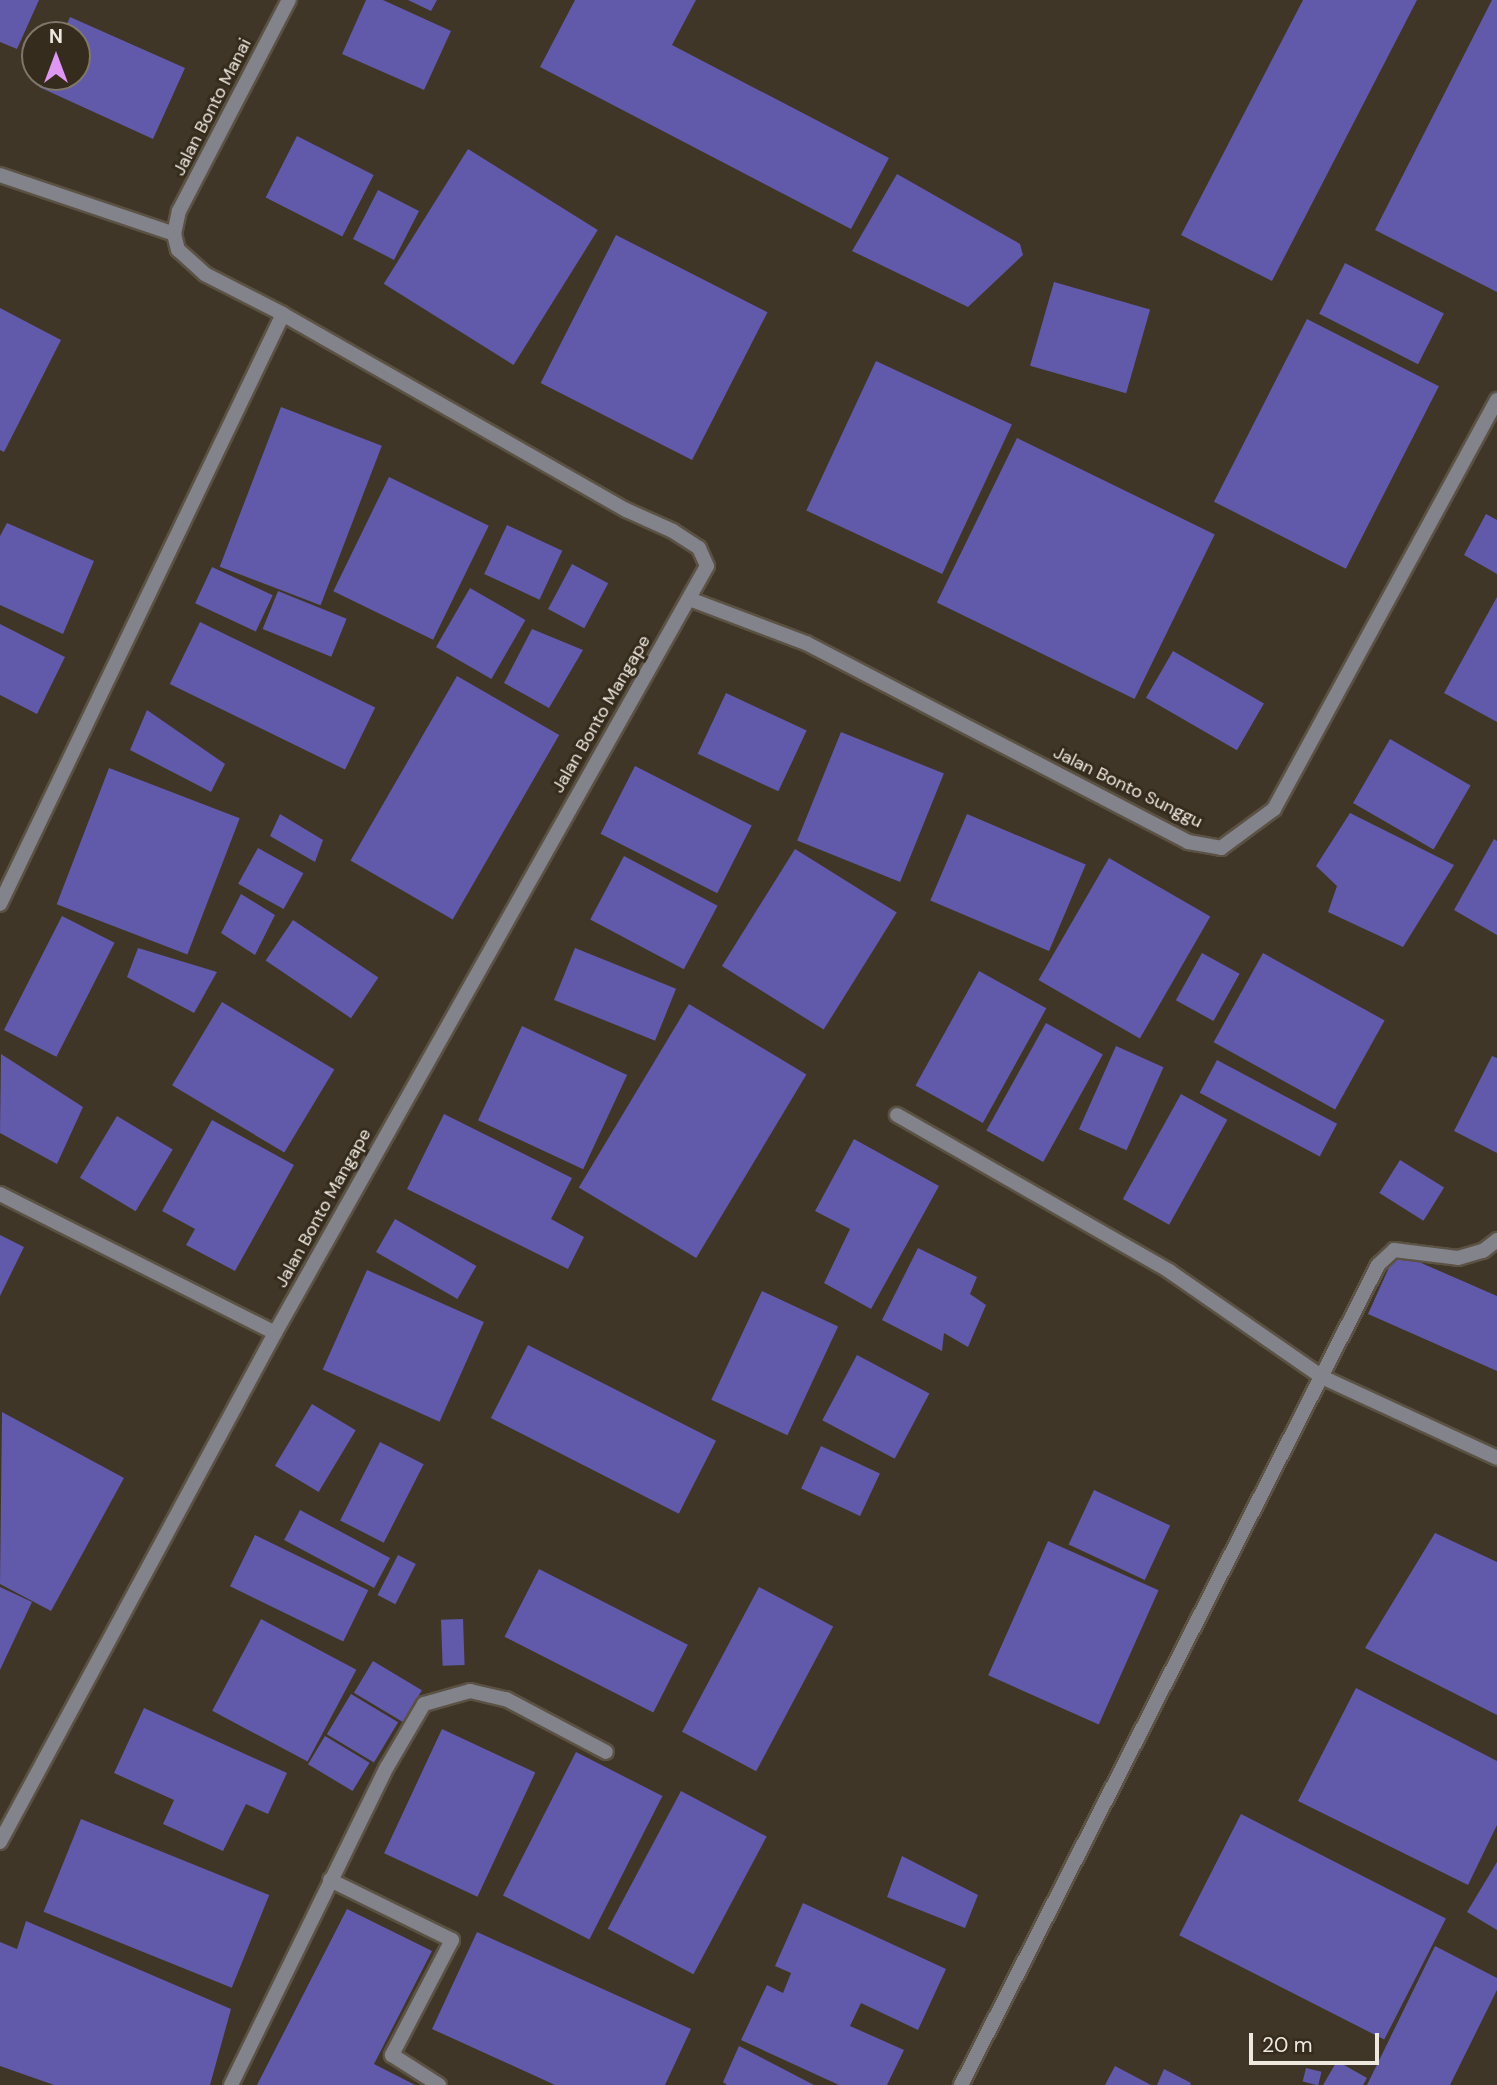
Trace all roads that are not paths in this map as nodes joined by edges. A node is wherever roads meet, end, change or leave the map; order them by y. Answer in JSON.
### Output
{"nodes":[{"id":1,"x":289,"y":0,"type":"edge"},
{"id":2,"x":0,"y":175,"type":"edge"},
{"id":3,"x":174,"y":234,"type":"junction"},
{"id":4,"x":283,"y":314,"type":"junction"},
{"id":5,"x":1497,"y":400,"type":"edge"},
{"id":6,"x":692,"y":600,"type":"junction"},
{"id":7,"x":0,"y":904,"type":"edge"},
{"id":8,"x":897,"y":1115,"type":"dead end"},
{"id":9,"x":0,"y":1194,"type":"edge"},
{"id":10,"x":1497,"y":1240,"type":"edge"},
{"id":11,"x":275,"y":1333,"type":"junction"},
{"id":12,"x":1322,"y":1377,"type":"junction"},
{"id":13,"x":1497,"y":1458,"type":"edge"},
{"id":14,"x":606,"y":1752,"type":"dead end"},
{"id":15,"x":0,"y":1842,"type":"edge"},
{"id":16,"x":330,"y":1880,"type":"junction"},
{"id":17,"x":230,"y":2085,"type":"edge"},
{"id":18,"x":439,"y":2085,"type":"edge"},
{"id":19,"x":961,"y":2085,"type":"edge"}],
"edges":[{"from":1,"to":3,"type":"street","name":"Jalan Bonto Manai"},
{"from":2,"to":3,"type":"street"},
{"from":3,"to":4,"type":"street","name":"Jalan Bonto Mangape"},
{"from":4,"to":6,"type":"street","name":"Jalan Bonto Mangape"},
{"from":4,"to":7,"type":"street"},
{"from":5,"to":6,"type":"street","name":"Jalan Bonto Sunggu"},
{"from":6,"to":11,"type":"street","name":"Jalan Bonto Mangape"},
{"from":8,"to":12,"type":"street"},
{"from":9,"to":11,"type":"street"},
{"from":10,"to":12,"type":"street"},
{"from":11,"to":15,"type":"street","name":"Jalan Bonto Mangape"},
{"from":12,"to":13,"type":"street"},
{"from":12,"to":19,"type":"street"},
{"from":14,"to":16,"type":"street"},
{"from":16,"to":17,"type":"street"},
{"from":16,"to":18,"type":"street"}]}
